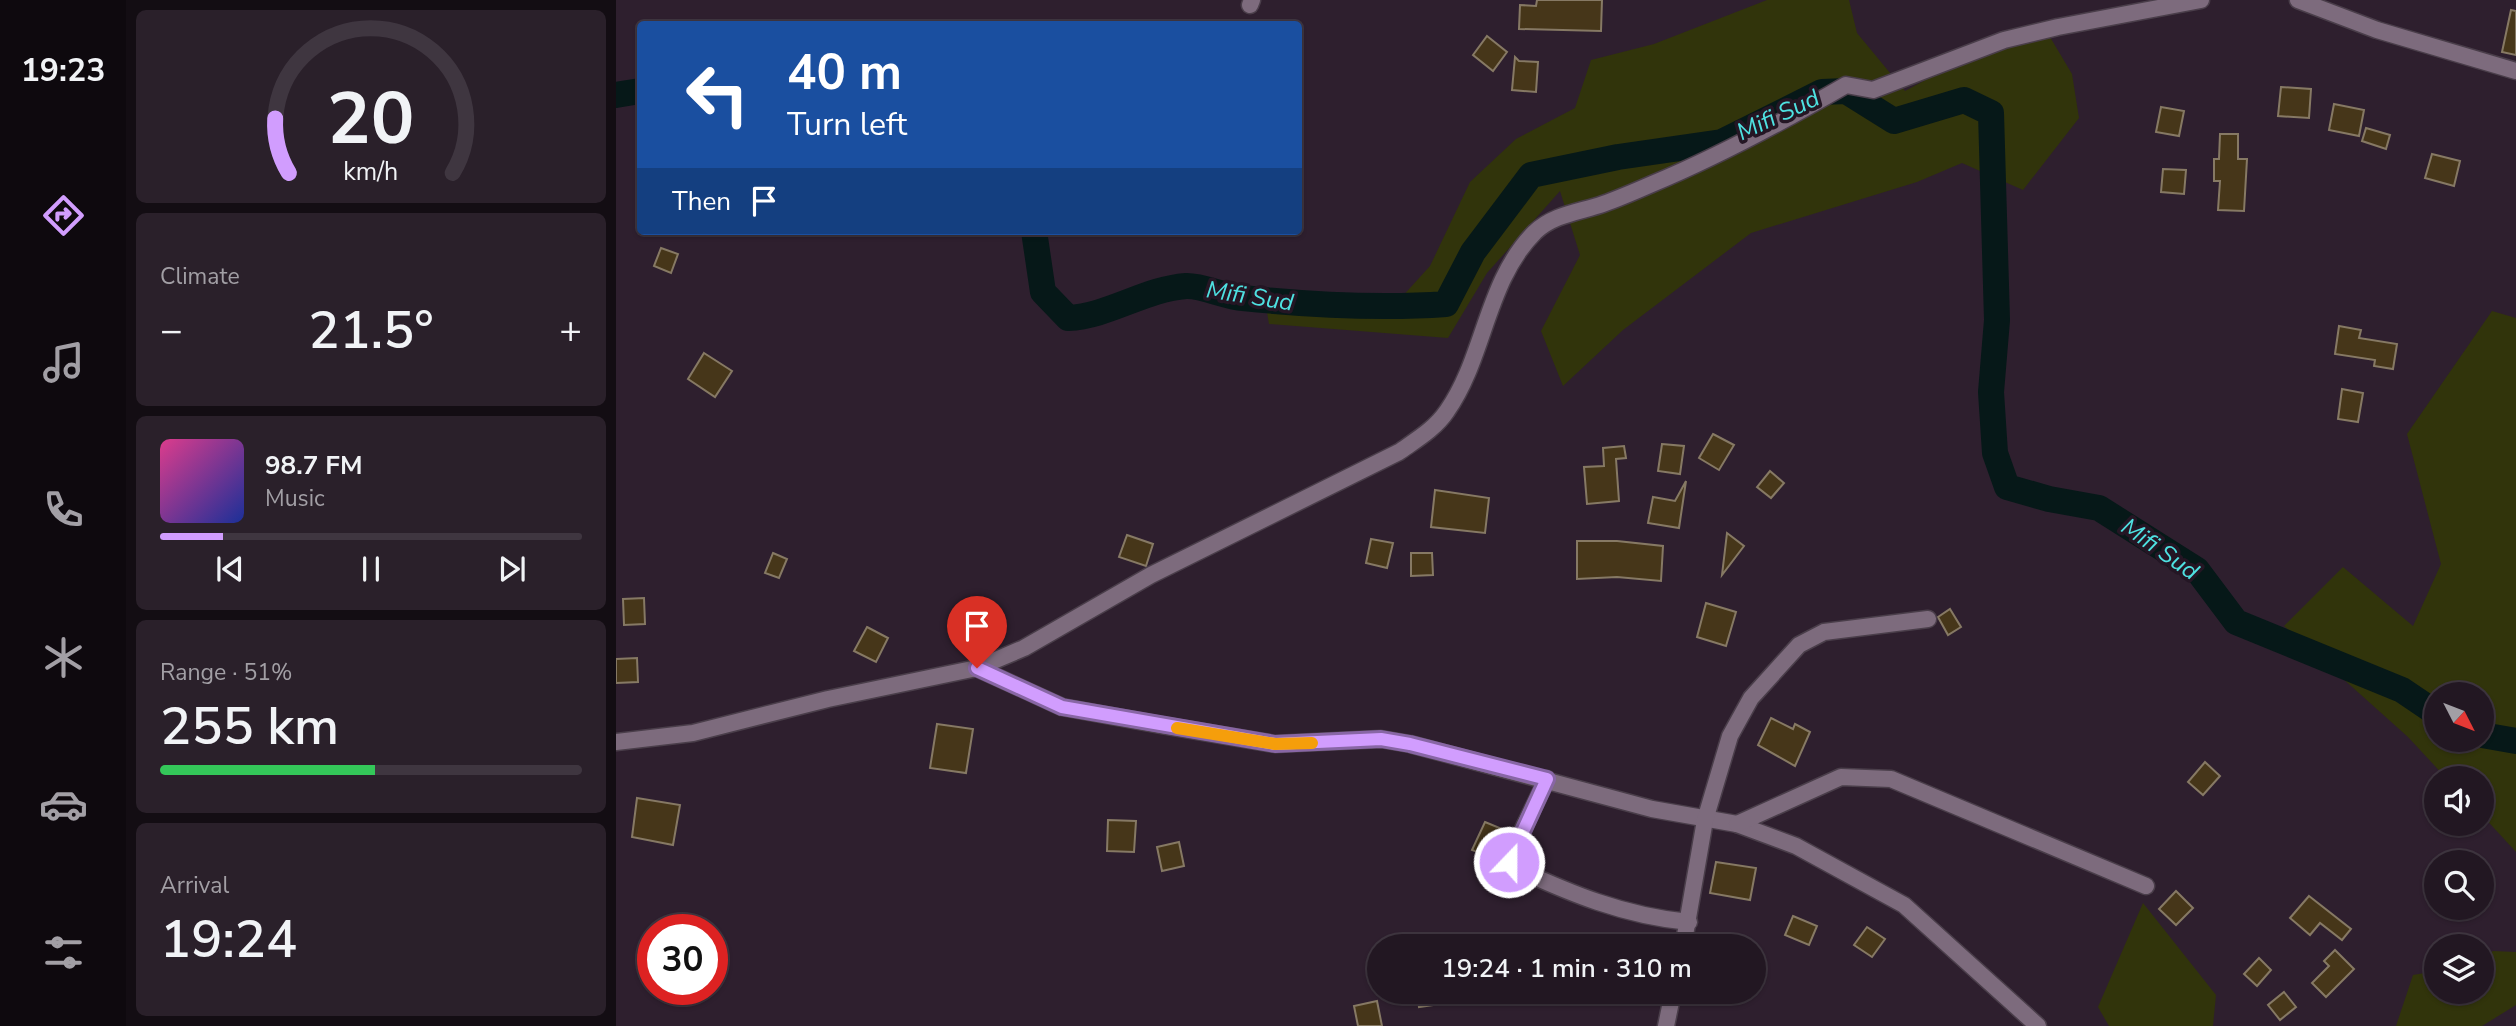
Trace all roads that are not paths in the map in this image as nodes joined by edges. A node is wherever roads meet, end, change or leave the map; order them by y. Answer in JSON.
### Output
{"nodes":[{"id":1,"x":2201,"y":0,"type":"edge"},
{"id":2,"x":2298,"y":0,"type":"edge"},
{"id":3,"x":2516,"y":71,"type":"edge"},
{"id":4,"x":1928,"y":619,"type":"dead end"},
{"id":5,"x":977,"y":668,"type":"junction"},
{"id":6,"x":616,"y":741,"type":"edge"},
{"id":7,"x":1547,"y":779,"type":"junction"},
{"id":8,"x":1705,"y":820,"type":"junction"},
{"id":9,"x":1737,"y":824,"type":"junction"},
{"id":10,"x":2146,"y":886,"type":"dead end"},
{"id":11,"x":1689,"y":922,"type":"junction"},
{"id":12,"x":1686,"y":934,"type":"edge"},
{"id":13,"x":1671,"y":1004,"type":"edge"},
{"id":14,"x":1666,"y":1026,"type":"edge"},
{"id":15,"x":2038,"y":1026,"type":"edge"}],
"edges":[{"from":1,"to":5,"type":"street"},
{"from":2,"to":3,"type":"street"},
{"from":4,"to":8,"type":"street"},
{"from":5,"to":6,"type":"street"},
{"from":5,"to":7,"type":"street"},
{"from":7,"to":8,"type":"street"},
{"from":7,"to":11,"type":"street"},
{"from":8,"to":9,"type":"street"},
{"from":8,"to":11,"type":"street"},
{"from":9,"to":10,"type":"street"},
{"from":9,"to":15,"type":"street"},
{"from":11,"to":12,"type":"street"},
{"from":13,"to":14,"type":"street"}]}
